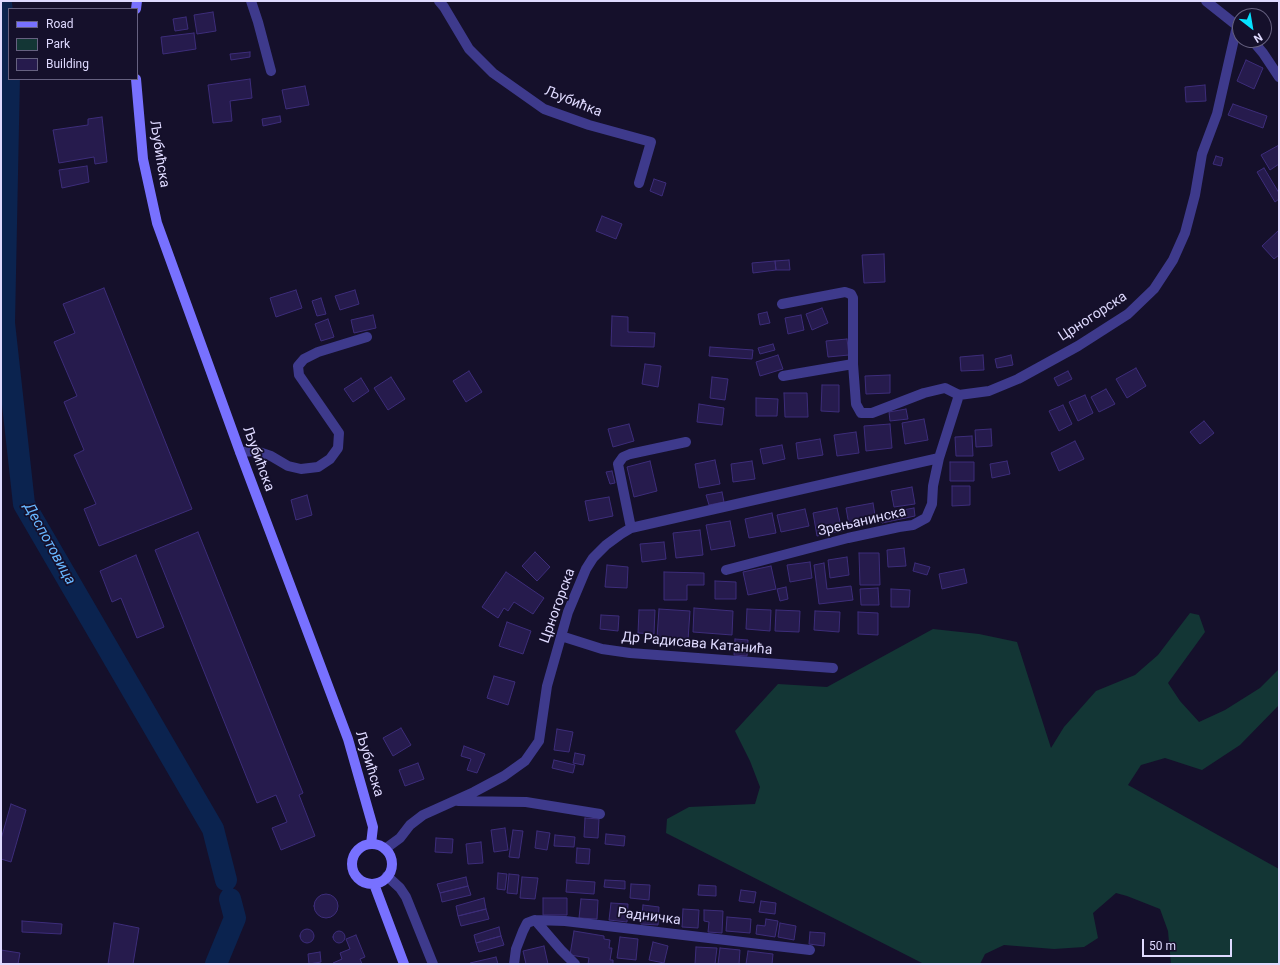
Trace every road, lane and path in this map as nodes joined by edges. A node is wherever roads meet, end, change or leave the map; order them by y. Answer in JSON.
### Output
{"nodes":[{"id":1,"x":251,"y":1,"type":"edge"},
{"id":2,"x":439,"y":1,"type":"edge"},
{"id":3,"x":1206,"y":1,"type":"edge"},
{"id":4,"x":1232,"y":21,"type":"edge"},
{"id":5,"x":1234,"y":48,"type":"edge"},
{"id":6,"x":1258,"y":48,"type":"edge"},
{"id":7,"x":271,"y":71,"type":"dead end"},
{"id":8,"x":1279,"y":77,"type":"edge"},
{"id":9,"x":136,"y":80,"type":"edge"},
{"id":10,"x":639,"y":183,"type":"dead end"},
{"id":11,"x":782,"y":304,"type":"dead end"},
{"id":12,"x":367,"y":337,"type":"dead end"},
{"id":13,"x":853,"y":364,"type":"junction"},
{"id":14,"x":783,"y":376,"type":"dead end"},
{"id":15,"x":959,"y":395,"type":"junction"},
{"id":16,"x":686,"y":442,"type":"dead end"},
{"id":17,"x":240,"y":452,"type":"junction"},
{"id":18,"x":939,"y":458,"type":"junction"},
{"id":19,"x":631,"y":528,"type":"junction"},
{"id":20,"x":726,"y":570,"type":"dead end"},
{"id":21,"x":561,"y":636,"type":"junction"},
{"id":22,"x":833,"y":668,"type":"dead end"},
{"id":23,"x":456,"y":801,"type":"junction"},
{"id":24,"x":600,"y":814,"type":"dead end"},
{"id":25,"x":371,"y":844,"type":"junction"},
{"id":26,"x":385,"y":849,"type":"junction"},
{"id":27,"x":387,"y":876,"type":"junction"},
{"id":28,"x":374,"y":884,"type":"junction"},
{"id":29,"x":535,"y":920,"type":"junction"},
{"id":30,"x":810,"y":950,"type":"dead end"},
{"id":31,"x":404,"y":964,"type":"edge"},
{"id":32,"x":433,"y":964,"type":"edge"},
{"id":33,"x":514,"y":964,"type":"edge"},
{"id":34,"x":575,"y":964,"type":"edge"}],
"edges":[{"from":1,"to":7,"type":"street"},
{"from":2,"to":10,"type":"street","name":"Љубићка"},
{"from":3,"to":4,"type":"street","name":"Црногорска"},
{"from":5,"to":15,"type":"street","name":"Црногорска"},
{"from":6,"to":8,"type":"street"},
{"from":9,"to":17,"type":"street","name":"Љубићска"},
{"from":11,"to":13,"type":"street"},
{"from":12,"to":17,"type":"street"},
{"from":13,"to":14,"type":"street"},
{"from":13,"to":15,"type":"street","name":"Црногорска"},
{"from":15,"to":18,"type":"street","name":"Зрењанинска"},
{"from":16,"to":19,"type":"street"},
{"from":17,"to":25,"type":"street","name":"Љубићска"},
{"from":18,"to":19,"type":"street","name":"Црногорска"},
{"from":18,"to":20,"type":"street","name":"Зрењанинска"},
{"from":19,"to":21,"type":"street","name":"Црногорска"},
{"from":21,"to":22,"type":"street","name":"Др Радисава Катанића"},
{"from":21,"to":23,"type":"street","name":"Црногорска"},
{"from":23,"to":24,"type":"street"},
{"from":23,"to":26,"type":"street","name":"Црногорска"},
{"from":25,"to":26,"type":"street"},
{"from":25,"to":28,"type":"street"},
{"from":26,"to":27,"type":"street"},
{"from":27,"to":28,"type":"street"},
{"from":27,"to":32,"type":"street"},
{"from":28,"to":31,"type":"street"},
{"from":29,"to":30,"type":"street","name":"Радничка"},
{"from":29,"to":33,"type":"street"},
{"from":29,"to":34,"type":"street"}]}
